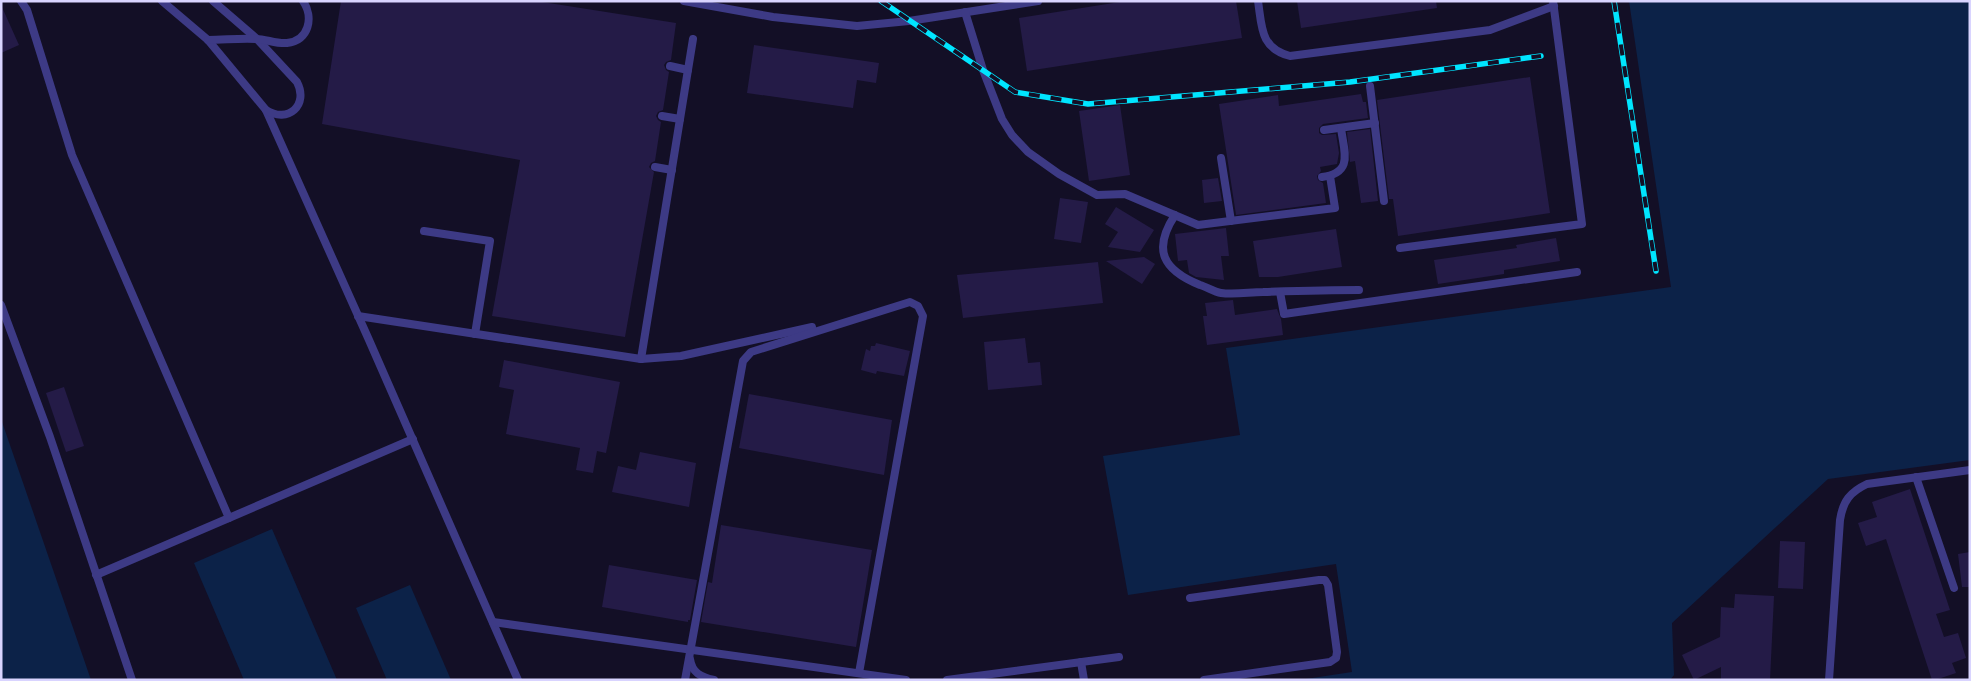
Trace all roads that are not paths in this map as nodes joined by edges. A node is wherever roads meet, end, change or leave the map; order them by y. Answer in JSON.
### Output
{"nodes":[{"id":1,"x":21,"y":1,"type":"edge"},
{"id":2,"x":162,"y":1,"type":"edge"},
{"id":3,"x":213,"y":1,"type":"edge"},
{"id":4,"x":303,"y":1,"type":"edge"},
{"id":5,"x":684,"y":1,"type":"edge"},
{"id":6,"x":1038,"y":1,"type":"edge"},
{"id":7,"x":1258,"y":1,"type":"edge"},
{"id":8,"x":1554,"y":4,"type":"edge"},
{"id":9,"x":965,"y":12,"type":"junction"},
{"id":10,"x":257,"y":39,"type":"junction"},
{"id":11,"x":694,"y":39,"type":"dead end"},
{"id":12,"x":208,"y":40,"type":"junction"},
{"id":13,"x":670,"y":66,"type":"dead end"},
{"id":14,"x":688,"y":70,"type":"junction"},
{"id":15,"x":1370,"y":86,"type":"dead end"},
{"id":16,"x":266,"y":110,"type":"junction"},
{"id":17,"x":662,"y":116,"type":"dead end"},
{"id":18,"x":680,"y":119,"type":"junction"},
{"id":19,"x":1375,"y":123,"type":"junction"},
{"id":20,"x":1341,"y":128,"type":"junction"},
{"id":21,"x":1324,"y":130,"type":"dead end"},
{"id":22,"x":1221,"y":158,"type":"dead end"},
{"id":23,"x":655,"y":167,"type":"dead end"},
{"id":24,"x":672,"y":170,"type":"junction"},
{"id":25,"x":1384,"y":201,"type":"dead end"},
{"id":26,"x":1175,"y":215,"type":"junction"},
{"id":27,"x":1231,"y":221,"type":"junction"},
{"id":28,"x":424,"y":231,"type":"dead end"},
{"id":29,"x":1400,"y":248,"type":"dead end"},
{"id":30,"x":1577,"y":272,"type":"dead end"},
{"id":31,"x":1359,"y":290,"type":"dead end"},
{"id":32,"x":1280,"y":292,"type":"junction"},
{"id":33,"x":1,"y":305,"type":"edge"},
{"id":34,"x":358,"y":316,"type":"junction"},
{"id":35,"x":846,"y":321,"type":"junction"},
{"id":36,"x":475,"y":334,"type":"junction"},
{"id":37,"x":640,"y":359,"type":"junction"},
{"id":38,"x":413,"y":439,"type":"junction"},
{"id":39,"x":1970,"y":470,"type":"edge"},
{"id":40,"x":1916,"y":477,"type":"junction"},
{"id":41,"x":229,"y":518,"type":"junction"},
{"id":42,"x":96,"y":575,"type":"junction"},
{"id":43,"x":1954,"y":588,"type":"dead end"},
{"id":44,"x":1190,"y":598,"type":"dead end"},
{"id":45,"x":493,"y":622,"type":"junction"},
{"id":46,"x":690,"y":650,"type":"junction"},
{"id":47,"x":1119,"y":656,"type":"dead end"},
{"id":48,"x":1081,"y":662,"type":"junction"},
{"id":49,"x":859,"y":673,"type":"junction"},
{"id":50,"x":132,"y":680,"type":"edge"},
{"id":51,"x":518,"y":680,"type":"edge"},
{"id":52,"x":685,"y":680,"type":"edge"},
{"id":53,"x":714,"y":680,"type":"edge"},
{"id":54,"x":906,"y":680,"type":"edge"},
{"id":55,"x":947,"y":680,"type":"edge"},
{"id":56,"x":1084,"y":680,"type":"edge"},
{"id":57,"x":1204,"y":680,"type":"edge"},
{"id":58,"x":1828,"y":680,"type":"edge"}],
"edges":[{"from":1,"to":41,"type":"lane"},
{"from":2,"to":12,"type":"lane"},
{"from":3,"to":10,"type":"lane"},
{"from":4,"to":10,"type":"lane"},
{"from":5,"to":9,"type":"lane"},
{"from":6,"to":9,"type":"lane"},
{"from":7,"to":8,"type":"lane"},
{"from":8,"to":29,"type":"lane"},
{"from":9,"to":26,"type":"lane"},
{"from":10,"to":12,"type":"lane"},
{"from":10,"to":16,"type":"lane"},
{"from":11,"to":14,"type":"lane"},
{"from":12,"to":16,"type":"lane"},
{"from":13,"to":14,"type":"lane"},
{"from":14,"to":18,"type":"lane"},
{"from":15,"to":19,"type":"lane"},
{"from":16,"to":34,"type":"lane"},
{"from":17,"to":18,"type":"lane"},
{"from":18,"to":24,"type":"lane"},
{"from":19,"to":20,"type":"lane"},
{"from":19,"to":25,"type":"lane"},
{"from":20,"to":21,"type":"lane"},
{"from":20,"to":27,"type":"lane"},
{"from":22,"to":27,"type":"lane"},
{"from":23,"to":24,"type":"lane"},
{"from":24,"to":37,"type":"lane"},
{"from":26,"to":27,"type":"lane"},
{"from":26,"to":32,"type":"lane"},
{"from":28,"to":36,"type":"lane"},
{"from":30,"to":32,"type":"lane"},
{"from":31,"to":32,"type":"lane"},
{"from":33,"to":42,"type":"lane"},
{"from":34,"to":36,"type":"lane"},
{"from":34,"to":38,"type":"lane"},
{"from":35,"to":37,"type":"lane"},
{"from":35,"to":46,"type":"lane"},
{"from":35,"to":49,"type":"lane"},
{"from":36,"to":37,"type":"lane"},
{"from":38,"to":41,"type":"lane"},
{"from":38,"to":45,"type":"lane"},
{"from":39,"to":40,"type":"lane"},
{"from":40,"to":43,"type":"lane"},
{"from":40,"to":58,"type":"lane"},
{"from":41,"to":42,"type":"lane"},
{"from":42,"to":50,"type":"lane"},
{"from":44,"to":57,"type":"lane"},
{"from":45,"to":46,"type":"lane"},
{"from":45,"to":51,"type":"lane"},
{"from":46,"to":49,"type":"lane"},
{"from":46,"to":52,"type":"lane"},
{"from":46,"to":53,"type":"lane"},
{"from":47,"to":48,"type":"lane"},
{"from":48,"to":55,"type":"lane"},
{"from":48,"to":56,"type":"lane"},
{"from":49,"to":54,"type":"lane"}]}
